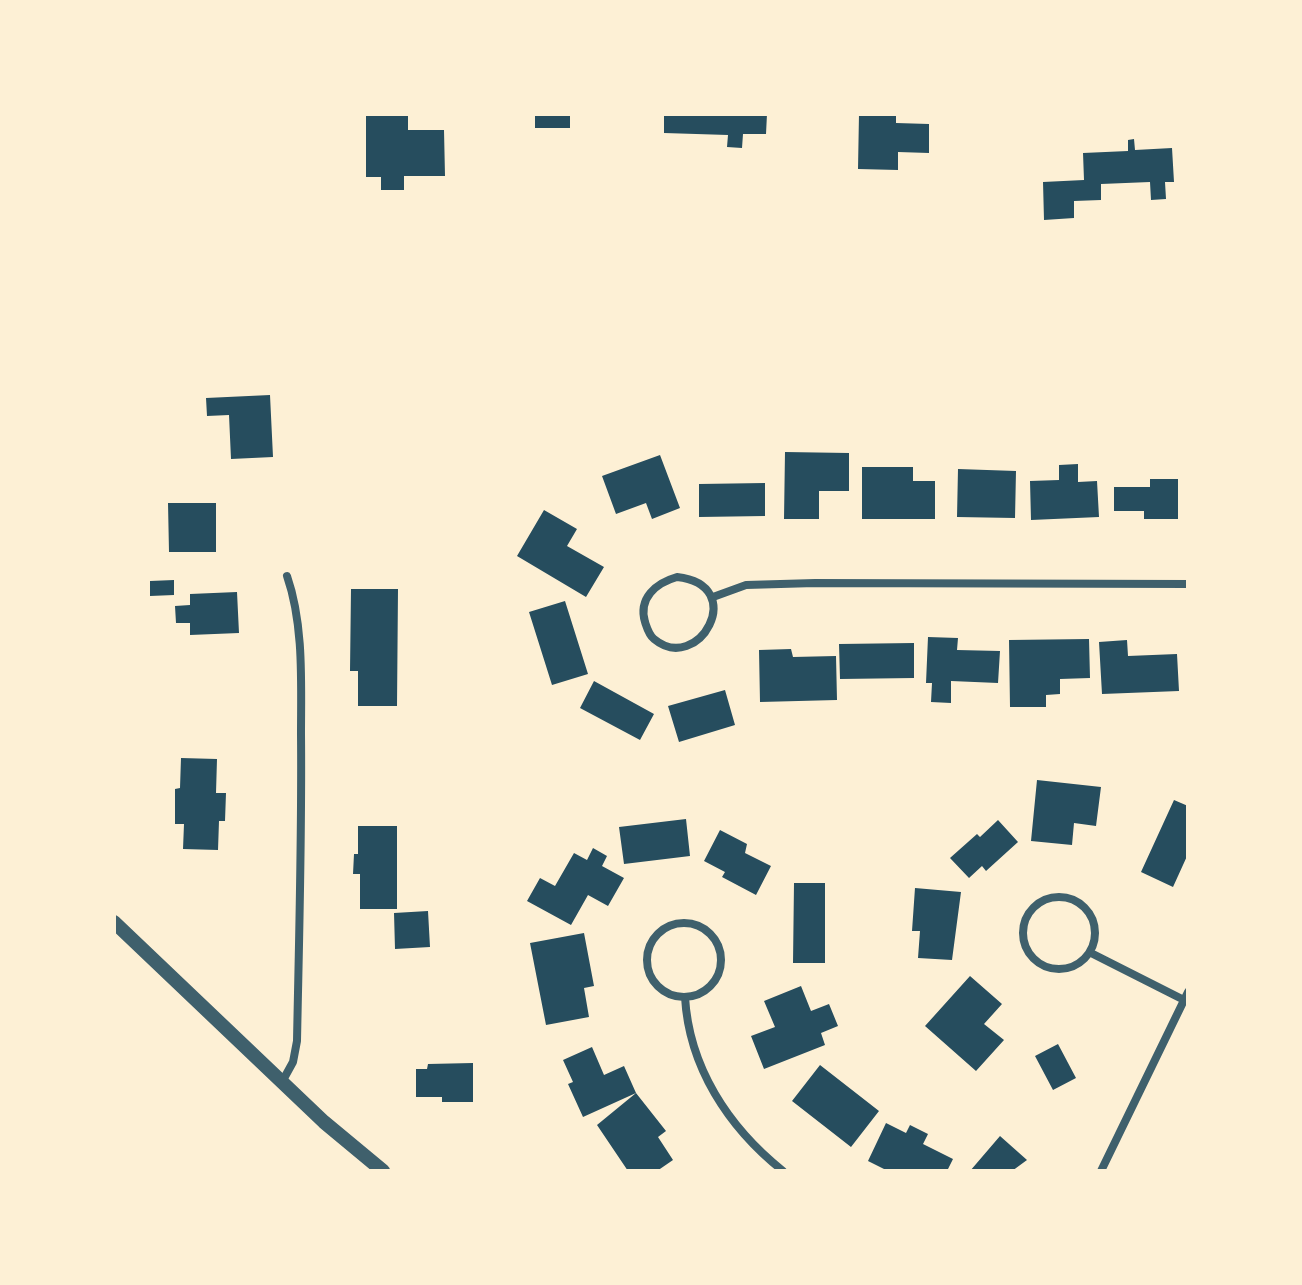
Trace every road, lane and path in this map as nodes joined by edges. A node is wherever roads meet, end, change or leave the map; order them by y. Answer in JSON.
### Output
{"nodes":[{"id":1,"x":287,"y":576,"type":"dead end"},
{"id":2,"x":1188,"y":584,"type":"edge"},
{"id":3,"x":713,"y":597,"type":"junction"},
{"id":4,"x":114,"y":922,"type":"edge"},
{"id":5,"x":1091,"y":953,"type":"junction"},
{"id":6,"x":1186,"y":996,"type":"edge"},
{"id":7,"x":685,"y":997,"type":"junction"},
{"id":8,"x":282,"y":1082,"type":"junction"},
{"id":9,"x":383,"y":1171,"type":"edge"},
{"id":10,"x":783,"y":1171,"type":"edge"},
{"id":11,"x":1101,"y":1171,"type":"edge"}],
"edges":[{"from":1,"to":8,"type":"street"},
{"from":2,"to":3,"type":"street"},
{"from":3,"to":3,"type":"street"},
{"from":4,"to":8,"type":"street"},
{"from":5,"to":5,"type":"street"},
{"from":5,"to":6,"type":"street"},
{"from":6,"to":11,"type":"street"},
{"from":7,"to":7,"type":"street"},
{"from":7,"to":10,"type":"street"},
{"from":8,"to":9,"type":"street"}]}
